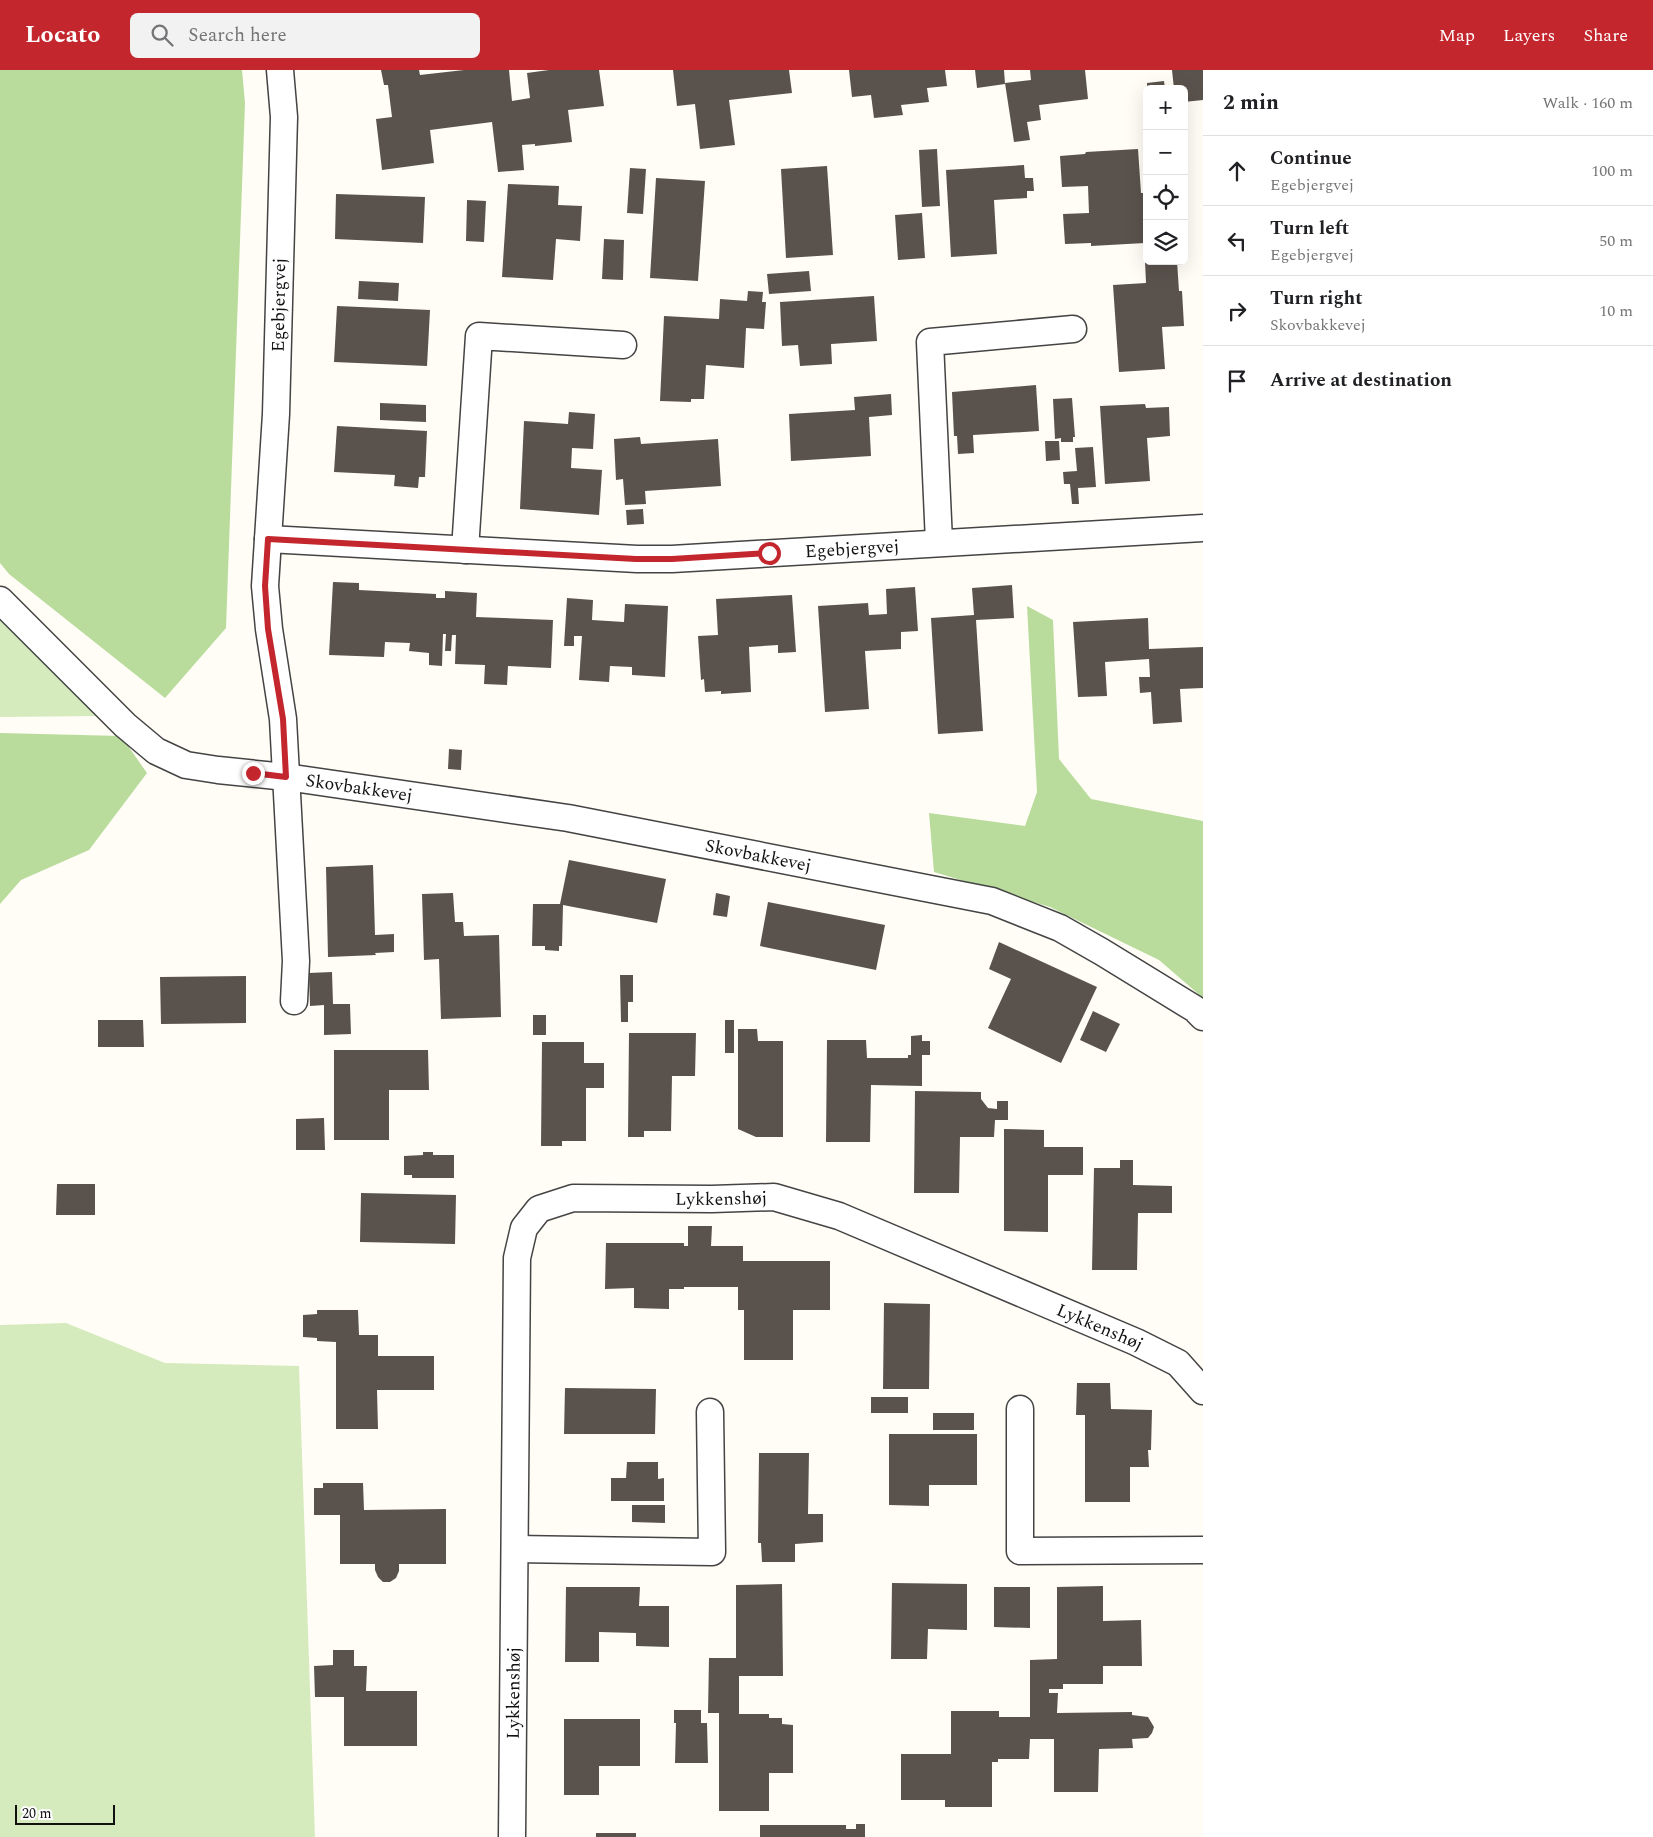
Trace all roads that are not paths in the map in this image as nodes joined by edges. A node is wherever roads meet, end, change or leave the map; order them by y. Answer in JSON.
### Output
{"nodes":[{"id":1,"x":280,"y":70,"type":"edge"},
{"id":2,"x":1073,"y":329,"type":"dead end"},
{"id":3,"x":623,"y":345,"type":"dead end"},
{"id":4,"x":1203,"y":528,"type":"edge"},
{"id":5,"x":268,"y":539,"type":"junction"},
{"id":6,"x":939,"y":542,"type":"junction"},
{"id":7,"x":465,"y":550,"type":"junction"},
{"id":8,"x":0,"y":600,"type":"edge"},
{"id":9,"x":286,"y":777,"type":"junction"},
{"id":10,"x":294,"y":1001,"type":"dead end"},
{"id":11,"x":1203,"y":1017,"type":"edge"},
{"id":12,"x":1203,"y":1391,"type":"edge"},
{"id":13,"x":1020,"y":1410,"type":"dead end"},
{"id":14,"x":710,"y":1412,"type":"dead end"},
{"id":15,"x":515,"y":1549,"type":"junction"},
{"id":16,"x":1203,"y":1550,"type":"edge"},
{"id":17,"x":512,"y":1837,"type":"edge"}],
"edges":[{"from":1,"to":5,"type":"street","name":"Egebjergvej"},
{"from":2,"to":6,"type":"street"},
{"from":3,"to":7,"type":"street"},
{"from":4,"to":6,"type":"street","name":"Egebjergvej"},
{"from":5,"to":7,"type":"street","name":"Egebjergvej"},
{"from":5,"to":9,"type":"street","name":"Egebjergvej"},
{"from":6,"to":7,"type":"street","name":"Egebjergvej"},
{"from":8,"to":9,"type":"street","name":"Skovbakkevej"},
{"from":9,"to":10,"type":"street","name":"Skovbakkevej"},
{"from":9,"to":11,"type":"street","name":"Skovbakkevej"},
{"from":12,"to":15,"type":"street","name":"Lykkenshøj"},
{"from":13,"to":16,"type":"street"},
{"from":14,"to":15,"type":"street"},
{"from":15,"to":17,"type":"street","name":"Lykkenshøj"}]}
